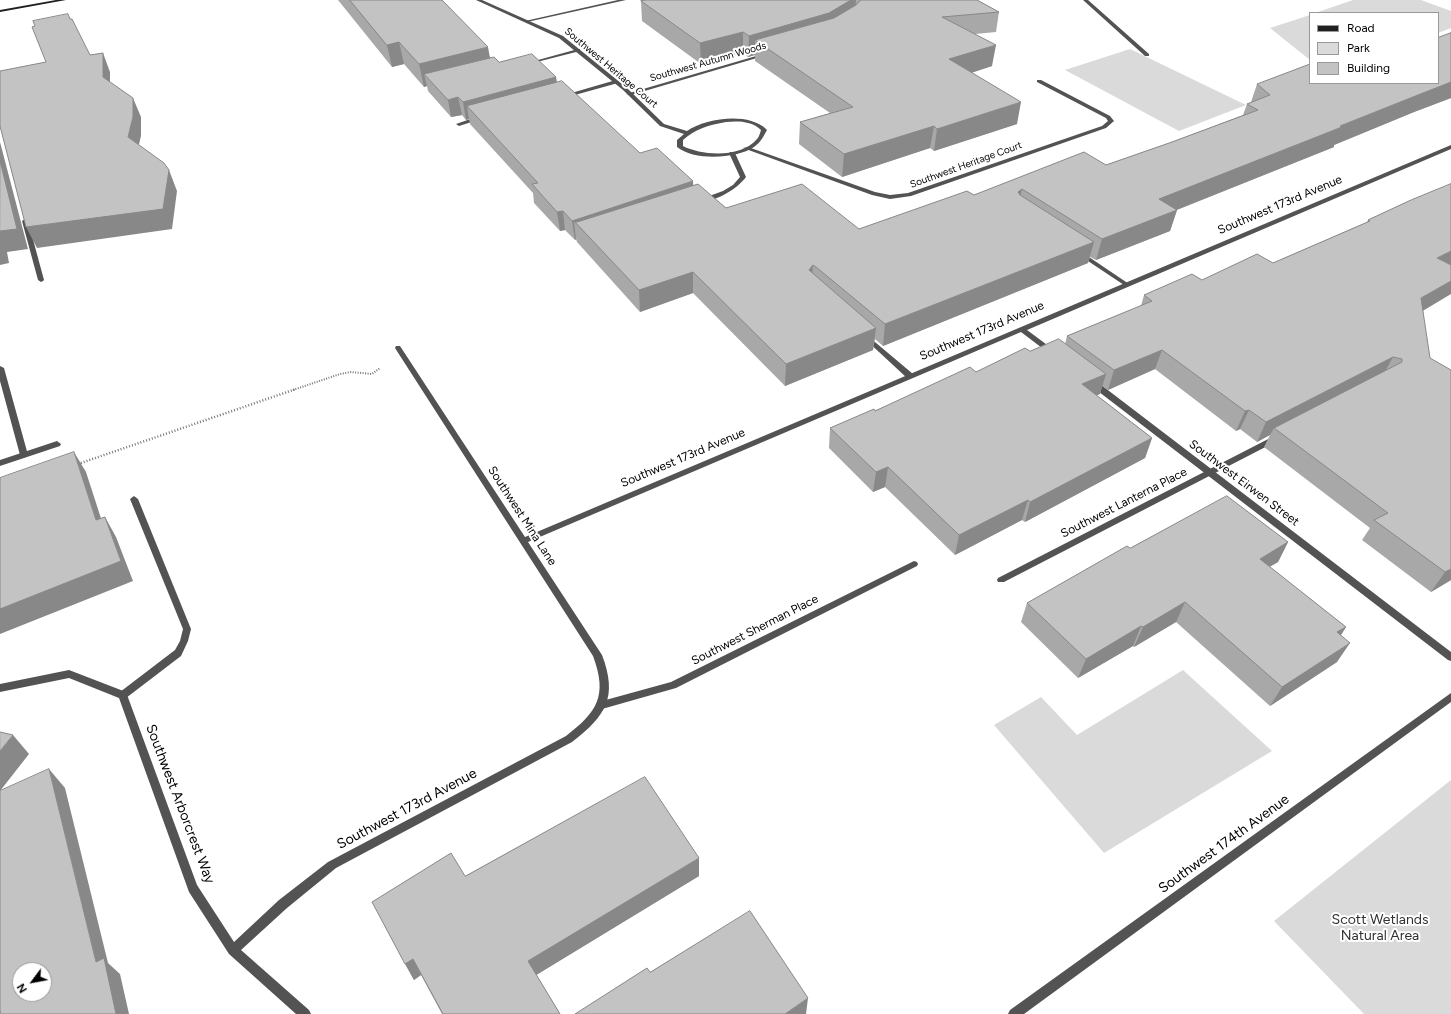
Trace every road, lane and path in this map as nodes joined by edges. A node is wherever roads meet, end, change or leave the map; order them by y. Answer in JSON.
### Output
{"nodes":[{"id":1,"x":64,"y":0,"type":"edge"},
{"id":2,"x":478,"y":0,"type":"edge"},
{"id":3,"x":624,"y":0,"type":"edge"},
{"id":4,"x":1085,"y":0,"type":"edge"},
{"id":5,"x":0,"y":11,"type":"edge"},
{"id":6,"x":527,"y":21,"type":"junction"},
{"id":7,"x":578,"y":50,"type":"junction"},
{"id":8,"x":770,"y":53,"type":"edge"},
{"id":9,"x":1147,"y":54,"type":"dead end"},
{"id":10,"x":525,"y":64,"type":"edge"},
{"id":11,"x":1040,"y":81,"type":"dead end"},
{"id":12,"x":616,"y":82,"type":"junction"},
{"id":13,"x":629,"y":94,"type":"junction"},
{"id":14,"x":556,"y":98,"type":"edge"},
{"id":15,"x":489,"y":116,"type":"edge"},
{"id":16,"x":459,"y":124,"type":"dead end"},
{"id":17,"x":686,"y":133,"type":"junction"},
{"id":18,"x":1451,"y":147,"type":"edge"},
{"id":19,"x":746,"y":148,"type":"junction"},
{"id":20,"x":732,"y":153,"type":"junction"},
{"id":21,"x":693,"y":203,"type":"edge"},
{"id":22,"x":23,"y":210,"type":"edge"},
{"id":23,"x":1076,"y":250,"type":"edge"},
{"id":24,"x":41,"y":280,"type":"dead end"},
{"id":25,"x":1126,"y":284,"type":"junction"},
{"id":26,"x":1021,"y":329,"type":"junction"},
{"id":27,"x":864,"y":335,"type":"edge"},
{"id":28,"x":400,"y":350,"type":"joint"},
{"id":29,"x":1059,"y":358,"type":"edge"},
{"id":30,"x":0,"y":368,"type":"edge"},
{"id":31,"x":910,"y":376,"type":"junction"},
{"id":32,"x":1084,"y":377,"type":"edge"},
{"id":33,"x":1280,"y":436,"type":"edge"},
{"id":34,"x":57,"y":444,"type":"dead end"},
{"id":35,"x":24,"y":455,"type":"junction"},
{"id":36,"x":0,"y":463,"type":"edge"},
{"id":37,"x":77,"y":464,"type":"edge"},
{"id":38,"x":1210,"y":472,"type":"junction"},
{"id":39,"x":134,"y":499,"type":"dead end"},
{"id":40,"x":523,"y":541,"type":"junction"},
{"id":41,"x":914,"y":564,"type":"dead end"},
{"id":42,"x":1001,"y":580,"type":"dead end"},
{"id":43,"x":1451,"y":657,"type":"edge"},
{"id":44,"x":0,"y":688,"type":"edge"},
{"id":45,"x":123,"y":695,"type":"junction"},
{"id":46,"x":1451,"y":697,"type":"edge"},
{"id":47,"x":602,"y":705,"type":"junction"},
{"id":48,"x":233,"y":950,"type":"junction"},
{"id":49,"x":305,"y":1014,"type":"edge"},
{"id":50,"x":1014,"y":1014,"type":"edge"}],
"edges":[{"from":1,"to":5,"type":"main road"},
{"from":2,"to":6,"type":"street","name":"Southwest Heritage Court"},
{"from":3,"to":6,"type":"street"},
{"from":4,"to":9,"type":"street"},
{"from":6,"to":7,"type":"street","name":"Southwest Heritage Court"},
{"from":7,"to":10,"type":"street"},
{"from":7,"to":12,"type":"street","name":"Southwest Heritage Court"},
{"from":8,"to":13,"type":"street","name":"Southwest Autumn Woods"},
{"from":11,"to":19,"type":"street","name":"Southwest Heritage Court"},
{"from":12,"to":13,"type":"street","name":"Southwest Heritage Court"},
{"from":12,"to":14,"type":"street"},
{"from":13,"to":17,"type":"street","name":"Southwest Heritage Court"},
{"from":15,"to":16,"type":"street"},
{"from":17,"to":19,"type":"street"},
{"from":17,"to":20,"type":"street"},
{"from":18,"to":25,"type":"street","name":"Southwest 173rd Avenue"},
{"from":19,"to":20,"type":"street"},
{"from":20,"to":21,"type":"street"},
{"from":22,"to":24,"type":"street"},
{"from":23,"to":25,"type":"street"},
{"from":25,"to":26,"type":"street","name":"Southwest 173rd Avenue"},
{"from":26,"to":29,"type":"street"},
{"from":26,"to":31,"type":"street","name":"Southwest 173rd Avenue"},
{"from":27,"to":31,"type":"street"},
{"from":28,"to":37,"type":"path"},
{"from":28,"to":40,"type":"street","name":"Southwest Mina Lane"},
{"from":30,"to":35,"type":"street"},
{"from":31,"to":40,"type":"street","name":"Southwest 173rd Avenue"},
{"from":32,"to":38,"type":"street","name":"Southwest Eirwen Street"},
{"from":33,"to":38,"type":"street","name":"Southwest Lanterna Place"},
{"from":34,"to":35,"type":"street"},
{"from":35,"to":36,"type":"street"},
{"from":38,"to":42,"type":"street","name":"Southwest Lanterna Place"},
{"from":38,"to":43,"type":"street","name":"Southwest Eirwen Street"},
{"from":39,"to":45,"type":"street"},
{"from":40,"to":47,"type":"street","name":"Southwest Mina Lane"},
{"from":41,"to":47,"type":"street","name":"Southwest Sherman Place"},
{"from":44,"to":45,"type":"street"},
{"from":45,"to":48,"type":"street","name":"Southwest Arborcrest Way"},
{"from":46,"to":50,"type":"street","name":"Southwest 174th Avenue"},
{"from":47,"to":48,"type":"street","name":"Southwest 173rd Avenue"},
{"from":48,"to":49,"type":"street","name":"Southwest Arborcrest Way"}]}
